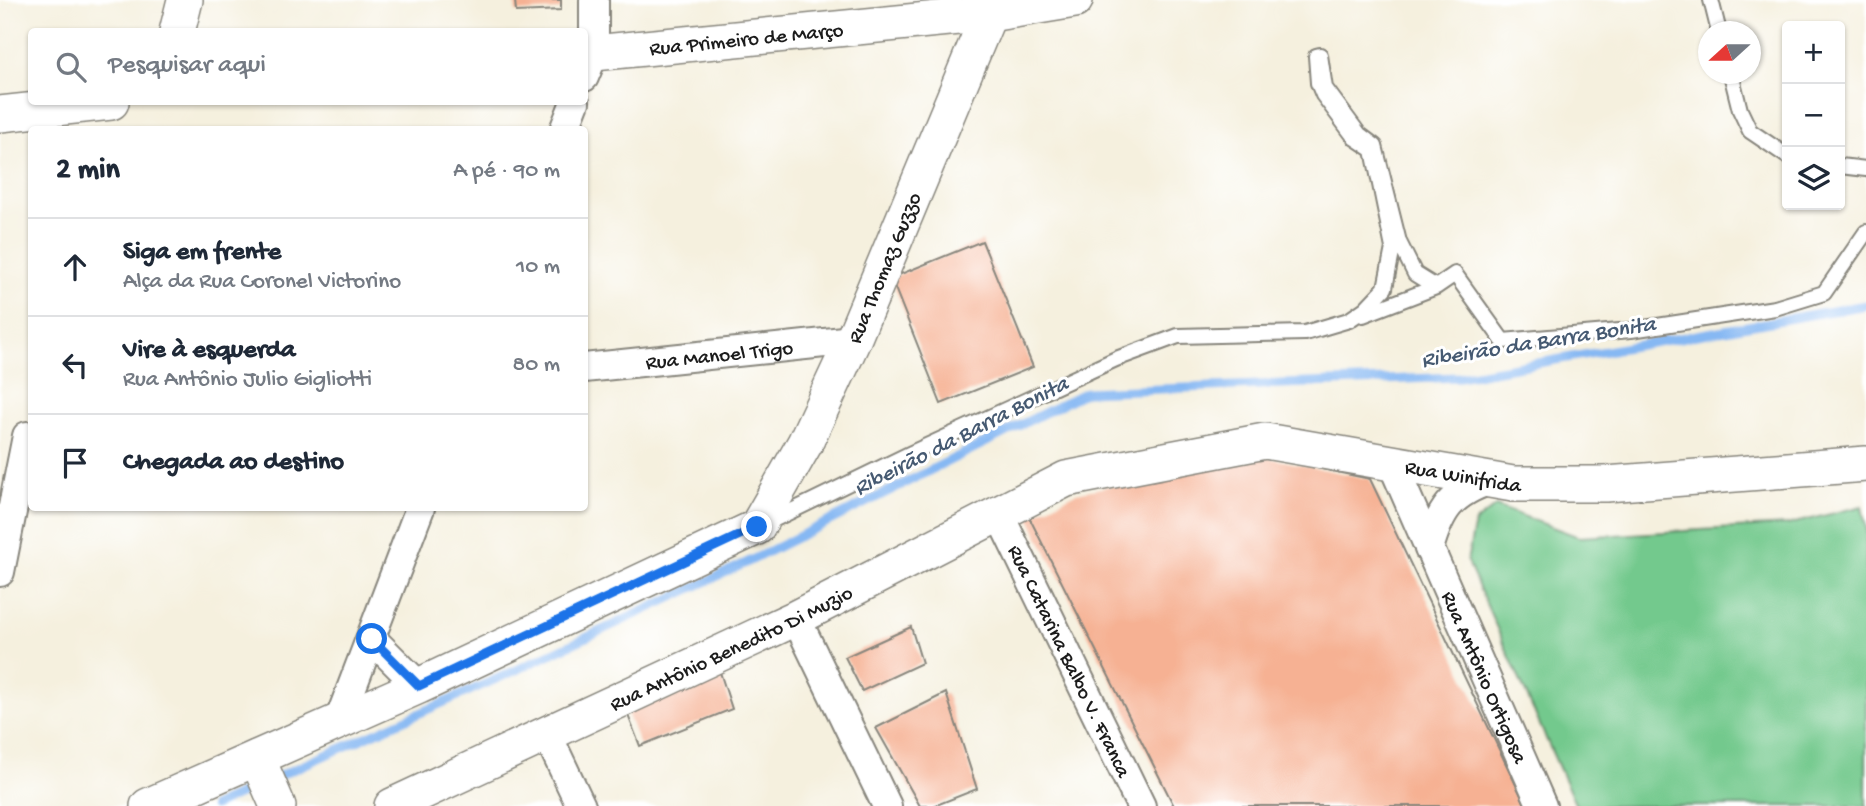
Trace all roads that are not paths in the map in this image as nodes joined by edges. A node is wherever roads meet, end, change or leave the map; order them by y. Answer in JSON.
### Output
{"nodes":[{"id":1,"x":185,"y":0,"type":"edge"},
{"id":2,"x":594,"y":0,"type":"edge"},
{"id":3,"x":1075,"y":0,"type":"edge"},
{"id":4,"x":1711,"y":0,"type":"edge"},
{"id":5,"x":989,"y":7,"type":"edge"},
{"id":6,"x":1716,"y":21,"type":"edge"},
{"id":7,"x":178,"y":28,"type":"edge"},
{"id":8,"x":588,"y":61,"type":"edge"},
{"id":9,"x":1734,"y":84,"type":"edge"},
{"id":10,"x":83,"y":105,"type":"edge"},
{"id":11,"x":574,"y":105,"type":"edge"},
{"id":12,"x":0,"y":114,"type":"edge"},
{"id":13,"x":566,"y":126,"type":"edge"},
{"id":14,"x":1782,"y":153,"type":"edge"},
{"id":15,"x":1845,"y":167,"type":"edge"},
{"id":16,"x":1866,"y":169,"type":"edge"},
{"id":17,"x":1866,"y":232,"type":"edge"},
{"id":18,"x":1436,"y":287,"type":"junction"},
{"id":19,"x":1349,"y":320,"type":"junction"},
{"id":20,"x":853,"y":340,"type":"junction"},
{"id":21,"x":588,"y":368,"type":"edge"},
{"id":22,"x":28,"y":435,"type":"edge"},
{"id":23,"x":0,"y":440,"type":"edge"},
{"id":24,"x":28,"y":440,"type":"edge"},
{"id":25,"x":1393,"y":465,"type":"junction"},
{"id":26,"x":1865,"y":471,"type":"edge"},
{"id":27,"x":1066,"y":479,"type":"joint"},
{"id":28,"x":1491,"y":480,"type":"junction"},
{"id":29,"x":419,"y":511,"type":"edge"},
{"id":30,"x":999,"y":514,"type":"junction"},
{"id":31,"x":757,"y":527,"type":"junction"},
{"id":32,"x":1429,"y":549,"type":"junction"},
{"id":33,"x":0,"y":572,"type":"edge"},
{"id":34,"x":796,"y":618,"type":"junction"},
{"id":35,"x":372,"y":639,"type":"junction"},
{"id":36,"x":419,"y":686,"type":"junction"},
{"id":37,"x":339,"y":721,"type":"junction"},
{"id":38,"x":547,"y":734,"type":"junction"},
{"id":39,"x":267,"y":781,"type":"edge"},
{"id":40,"x":148,"y":806,"type":"edge"},
{"id":41,"x":392,"y":806,"type":"edge"},
{"id":42,"x":581,"y":806,"type":"edge"},
{"id":43,"x":887,"y":806,"type":"edge"},
{"id":44,"x":1141,"y":806,"type":"edge"},
{"id":45,"x":1542,"y":806,"type":"edge"}],
"edges":[{"from":1,"to":7,"type":"street"},
{"from":2,"to":8,"type":"street"},
{"from":3,"to":5,"type":"street","name":"Rua Primeiro de Março"},
{"from":4,"to":6,"type":"lane"},
{"from":5,"to":8,"type":"street","name":"Rua Primeiro de Março"},
{"from":5,"to":20,"type":"street","name":"Rua Thomaz Guzzo"},
{"from":9,"to":14,"type":"lane"},
{"from":10,"to":12,"type":"street"},
{"from":11,"to":13,"type":"street"},
{"from":15,"to":16,"type":"lane"},
{"from":17,"to":18,"type":"lane"},
{"from":18,"to":19,"type":"lane"},
{"from":18,"to":19,"type":"lane"},
{"from":19,"to":31,"type":"lane"},
{"from":20,"to":21,"type":"street","name":"Rua Manoel Trigo"},
{"from":20,"to":31,"type":"street","name":"Rua Thomaz Guzzo"},
{"from":22,"to":23,"type":"street"},
{"from":24,"to":33,"type":"street"},
{"from":25,"to":27,"type":"street","name":"Rua Winifrida"},
{"from":25,"to":28,"type":"street","name":"Rua Winifrida"},
{"from":25,"to":32,"type":"street","name":"Rua Antônio Ortigosa"},
{"from":26,"to":28,"type":"street","name":"Rua Winifrida"},
{"from":27,"to":30,"type":"street","name":"Rua Antônio Benedito Di Muzio"},
{"from":28,"to":32,"type":"street"},
{"from":29,"to":35,"type":"street"},
{"from":30,"to":34,"type":"street","name":"Rua Antônio Benedito Di Muzio"},
{"from":30,"to":44,"type":"street","name":"Rua Catarina Balbo V. Franca"},
{"from":31,"to":36,"type":"street"},
{"from":32,"to":45,"type":"street","name":"Rua Antônio Ortigosa"},
{"from":34,"to":38,"type":"street","name":"Rua Antônio Benedito Di Muzio"},
{"from":34,"to":43,"type":"street"},
{"from":35,"to":36,"type":"street"},
{"from":35,"to":37,"type":"street"},
{"from":36,"to":37,"type":"street"},
{"from":37,"to":39,"type":"street"},
{"from":38,"to":41,"type":"street","name":"Rua Antônio Benedito Di Muzio"},
{"from":38,"to":42,"type":"street"},
{"from":39,"to":40,"type":"street"}]}
